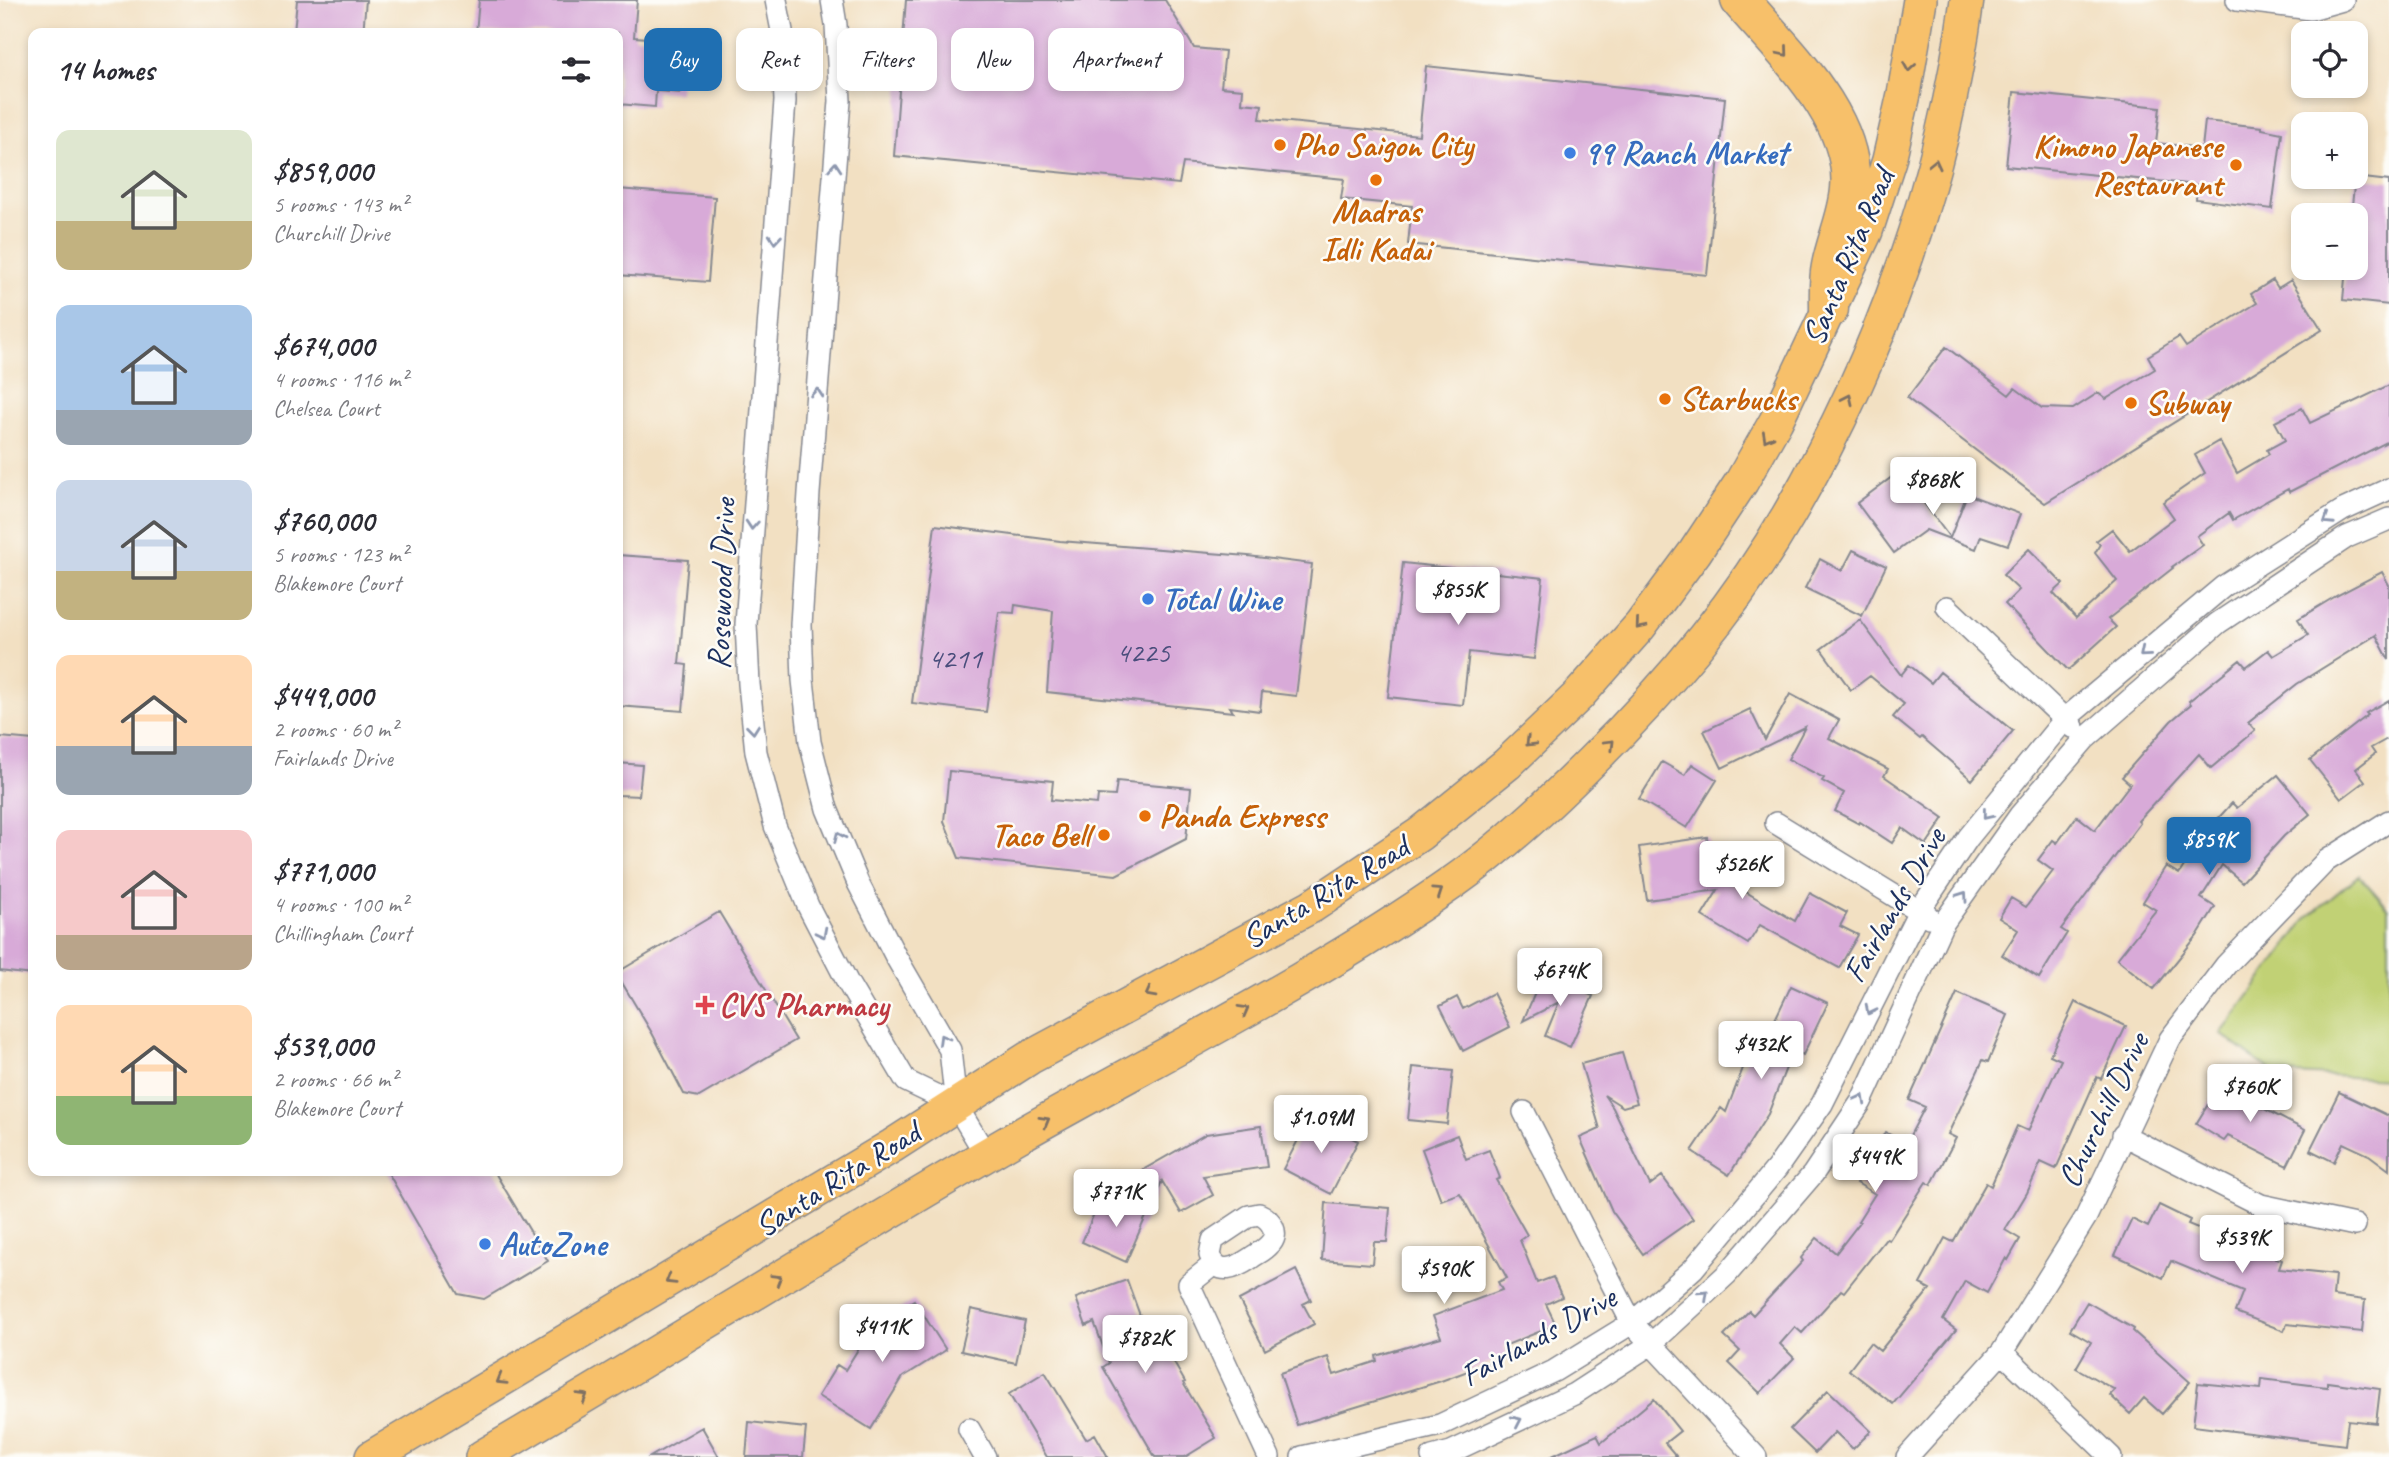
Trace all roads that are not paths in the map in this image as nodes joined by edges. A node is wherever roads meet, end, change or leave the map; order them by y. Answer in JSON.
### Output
{"nodes":[{"id":1,"x":776,"y":0,"type":"edge"},
{"id":2,"x":832,"y":0,"type":"edge"},
{"id":3,"x":1740,"y":0,"type":"edge"},
{"id":4,"x":1920,"y":0,"type":"edge"},
{"id":5,"x":1967,"y":0,"type":"edge"},
{"id":6,"x":2237,"y":0,"type":"edge"},
{"id":7,"x":2343,"y":0,"type":"edge"},
{"id":8,"x":1829,"y":309,"type":"junction"},
{"id":9,"x":2389,"y":489,"type":"edge"},
{"id":10,"x":2389,"y":519,"type":"edge"},
{"id":11,"x":1947,"y":607,"type":"dead end"},
{"id":12,"x":2065,"y":719,"type":"junction"},
{"id":13,"x":2085,"y":739,"type":"junction"},
{"id":14,"x":2389,"y":821,"type":"edge"},
{"id":15,"x":1776,"y":823,"type":"dead end"},
{"id":16,"x":1919,"y":911,"type":"junction"},
{"id":17,"x":1942,"y":925,"type":"junction"},
{"id":18,"x":956,"y":1105,"type":"junction"},
{"id":19,"x":1524,"y":1112,"type":"dead end"},
{"id":20,"x":2123,"y":1135,"type":"junction"},
{"id":21,"x":986,"y":1155,"type":"junction"},
{"id":22,"x":2355,"y":1225,"type":"dead end"},
{"id":23,"x":1214,"y":1264,"type":"dead end"},
{"id":24,"x":1632,"y":1323,"type":"junction"},
{"id":25,"x":1651,"y":1344,"type":"junction"},
{"id":26,"x":2002,"y":1352,"type":"junction"},
{"id":27,"x":969,"y":1429,"type":"dead end"},
{"id":28,"x":372,"y":1457,"type":"edge"},
{"id":29,"x":482,"y":1457,"type":"edge"},
{"id":30,"x":985,"y":1457,"type":"edge"},
{"id":31,"x":1269,"y":1457,"type":"edge"},
{"id":32,"x":1302,"y":1457,"type":"edge"},
{"id":33,"x":1432,"y":1457,"type":"edge"},
{"id":34,"x":1756,"y":1457,"type":"edge"},
{"id":35,"x":1907,"y":1457,"type":"edge"},
{"id":36,"x":2111,"y":1457,"type":"edge"}],
"edges":[{"from":1,"to":18,"type":"street","name":"Rosewood Drive","one_way":true},
{"from":18,"to":2,"type":"street","one_way":true},
{"from":3,"to":8,"type":"highway","one_way":true},
{"from":4,"to":8,"type":"main road","name":"Santa Rita Road","one_way":true},
{"from":21,"to":5,"type":"main road","name":"Santa Rita Road","one_way":true},
{"from":6,"to":7,"type":"street"},
{"from":8,"to":18,"type":"main road","name":"Santa Rita Road","one_way":true},
{"from":9,"to":12,"type":"street","name":"Fairlands Drive","one_way":true},
{"from":10,"to":13,"type":"street","name":"Fairlands Drive"},
{"from":11,"to":12,"type":"street"},
{"from":12,"to":13,"type":"street"},
{"from":12,"to":16,"type":"street","name":"Fairlands Drive","one_way":true},
{"from":17,"to":13,"type":"street","name":"Fairlands Drive","one_way":true},
{"from":14,"to":20,"type":"street","name":"Churchill Drive"},
{"from":15,"to":16,"type":"street"},
{"from":16,"to":17,"type":"street"},
{"from":16,"to":24,"type":"street","name":"Fairlands Drive","one_way":true},
{"from":25,"to":17,"type":"street","name":"Fairlands Drive","one_way":true},
{"from":18,"to":21,"type":"street"},
{"from":18,"to":28,"type":"main road","name":"Santa Rita Road","one_way":true},
{"from":19,"to":24,"type":"street"},
{"from":20,"to":22,"type":"street"},
{"from":20,"to":26,"type":"street","name":"Churchill Drive"},
{"from":29,"to":21,"type":"main road","name":"Santa Rita Road","one_way":true},
{"from":23,"to":31,"type":"street"},
{"from":24,"to":25,"type":"street"},
{"from":24,"to":32,"type":"street","name":"Fairlands Drive"},
{"from":33,"to":25,"type":"street","name":"Fairlands Drive","one_way":true},
{"from":25,"to":34,"type":"street"},
{"from":26,"to":35,"type":"street","name":"Churchill Drive"},
{"from":26,"to":36,"type":"street"},
{"from":27,"to":30,"type":"street"}]}
